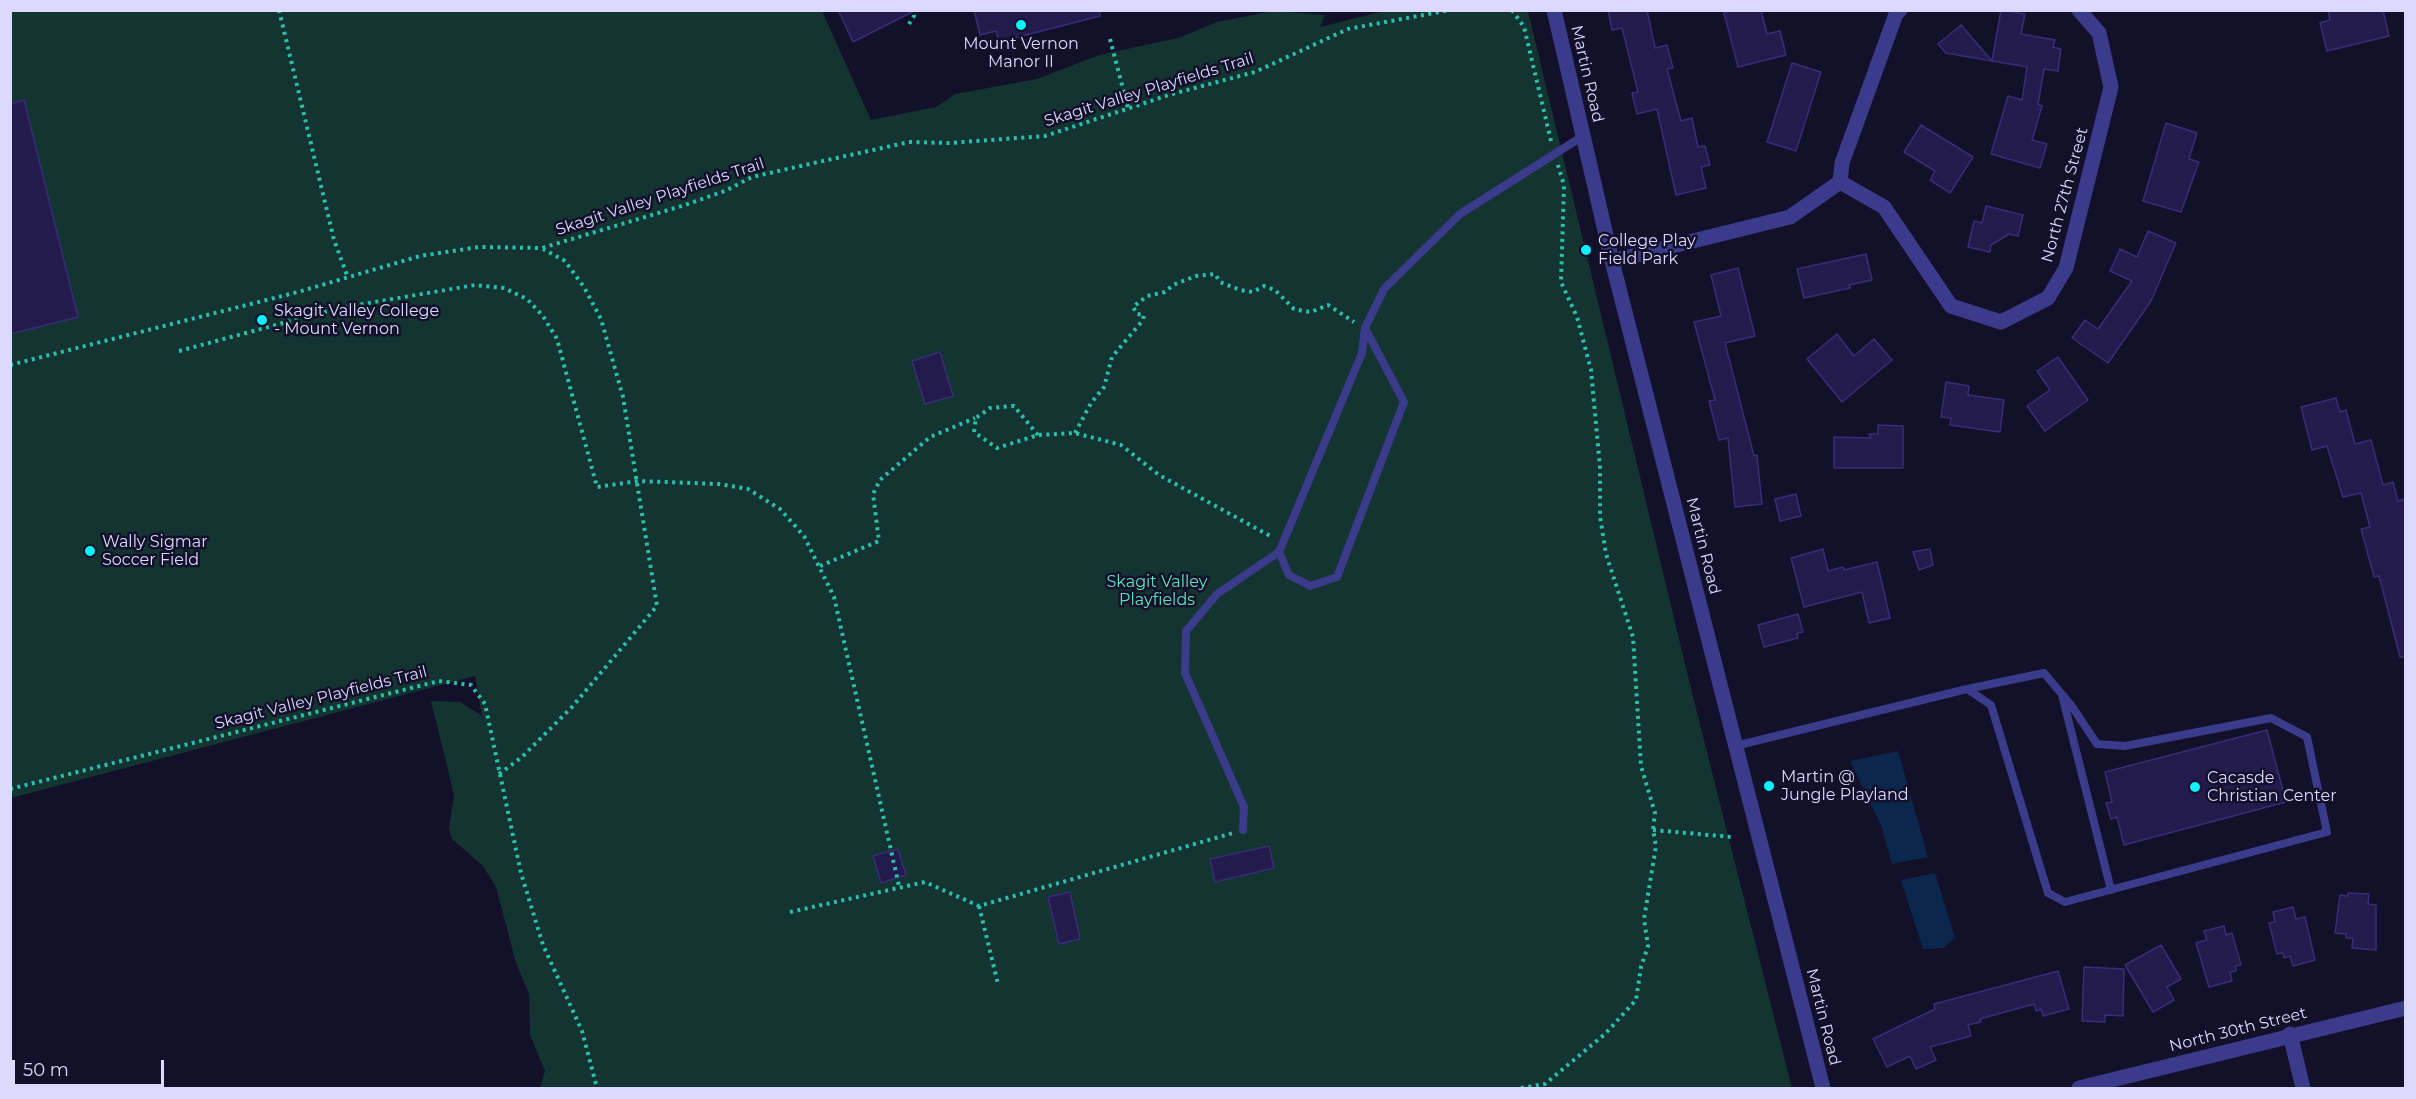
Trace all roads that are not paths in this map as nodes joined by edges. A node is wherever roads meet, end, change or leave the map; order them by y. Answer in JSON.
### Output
{"nodes":[{"id":1,"x":1554,"y":10,"type":"edge"},
{"id":2,"x":1900,"y":10,"type":"edge"},
{"id":3,"x":2079,"y":10,"type":"edge"},
{"id":4,"x":1583,"y":136,"type":"junction"},
{"id":5,"x":1840,"y":182,"type":"junction"},
{"id":6,"x":1612,"y":261,"type":"junction"},
{"id":7,"x":1365,"y":328,"type":"junction"},
{"id":8,"x":1279,"y":552,"type":"junction"},
{"id":9,"x":1967,"y":689,"type":"junction"},
{"id":10,"x":2061,"y":693,"type":"junction"},
{"id":11,"x":1736,"y":747,"type":"junction"},
{"id":12,"x":1243,"y":830,"type":"road end"},
{"id":13,"x":2111,"y":890,"type":"junction"},
{"id":14,"x":2406,"y":1008,"type":"edge"},
{"id":15,"x":2290,"y":1034,"type":"junction"},
{"id":16,"x":1822,"y":1089,"type":"edge"},
{"id":17,"x":2079,"y":1089,"type":"edge"},
{"id":18,"x":2303,"y":1089,"type":"edge"}],
"edges":[{"from":1,"to":4,"type":"street","name":"Martin Road"},
{"from":2,"to":5,"type":"street"},
{"from":3,"to":5,"type":"street","name":"North 27th Street"},
{"from":4,"to":6,"type":"street","name":"Martin Road"},
{"from":4,"to":7,"type":"lane"},
{"from":5,"to":6,"type":"street"},
{"from":6,"to":11,"type":"street","name":"Martin Road"},
{"from":7,"to":8,"type":"lane"},
{"from":7,"to":8,"type":"lane"},
{"from":8,"to":12,"type":"lane"},
{"from":9,"to":10,"type":"lane"},
{"from":9,"to":11,"type":"lane"},
{"from":9,"to":13,"type":"lane"},
{"from":10,"to":13,"type":"lane"},
{"from":10,"to":13,"type":"lane"},
{"from":11,"to":16,"type":"street","name":"Martin Road"},
{"from":14,"to":15,"type":"street","name":"North 30th Street"},
{"from":15,"to":17,"type":"street","name":"North 30th Street"},
{"from":15,"to":18,"type":"street"}]}
